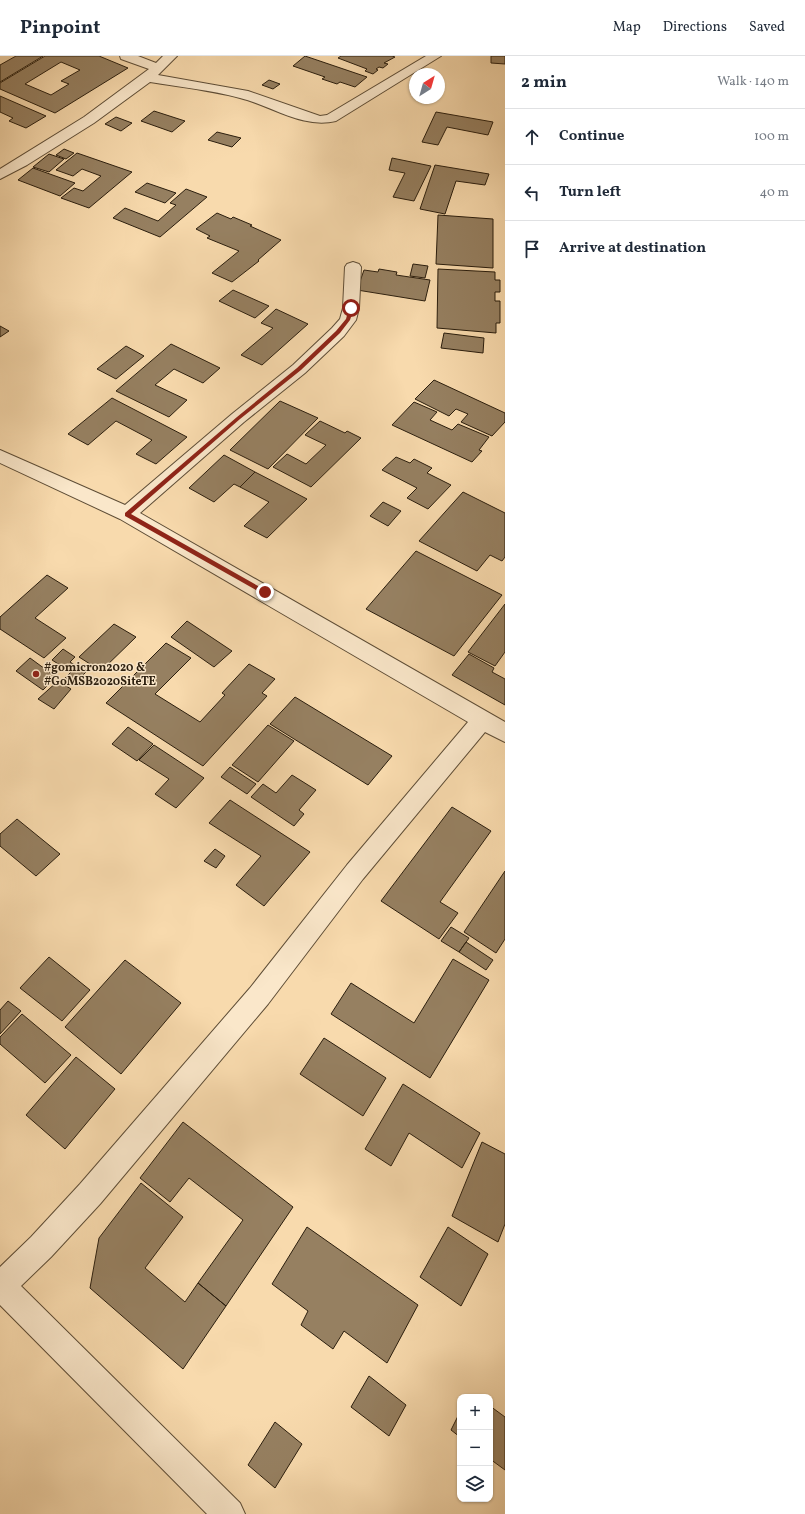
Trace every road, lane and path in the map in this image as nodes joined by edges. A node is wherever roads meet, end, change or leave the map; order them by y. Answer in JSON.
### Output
{"nodes":[{"id":1,"x":126,"y":56,"type":"edge"},
{"id":2,"x":171,"y":56,"type":"edge"},
{"id":3,"x":435,"y":56,"type":"edge"},
{"id":4,"x":158,"y":68,"type":"junction"},
{"id":5,"x":146,"y":77,"type":"junction"},
{"id":6,"x":0,"y":175,"type":"edge"},
{"id":7,"x":353,"y":267,"type":"dead end"},
{"id":8,"x":0,"y":456,"type":"edge"},
{"id":9,"x":127,"y":514,"type":"junction"},
{"id":10,"x":482,"y":720,"type":"junction"},
{"id":11,"x":505,"y":733,"type":"edge"},
{"id":12,"x":0,"y":1285,"type":"edge"},
{"id":13,"x":229,"y":1514,"type":"edge"}],
"edges":[{"from":1,"to":4,"type":"street"},
{"from":2,"to":4,"type":"street"},
{"from":3,"to":5,"type":"street"},
{"from":4,"to":5,"type":"street"},
{"from":5,"to":6,"type":"street"},
{"from":7,"to":9,"type":"street"},
{"from":8,"to":9,"type":"street"},
{"from":9,"to":10,"type":"street"},
{"from":10,"to":11,"type":"street"},
{"from":10,"to":12,"type":"street"},
{"from":12,"to":13,"type":"street"}]}
